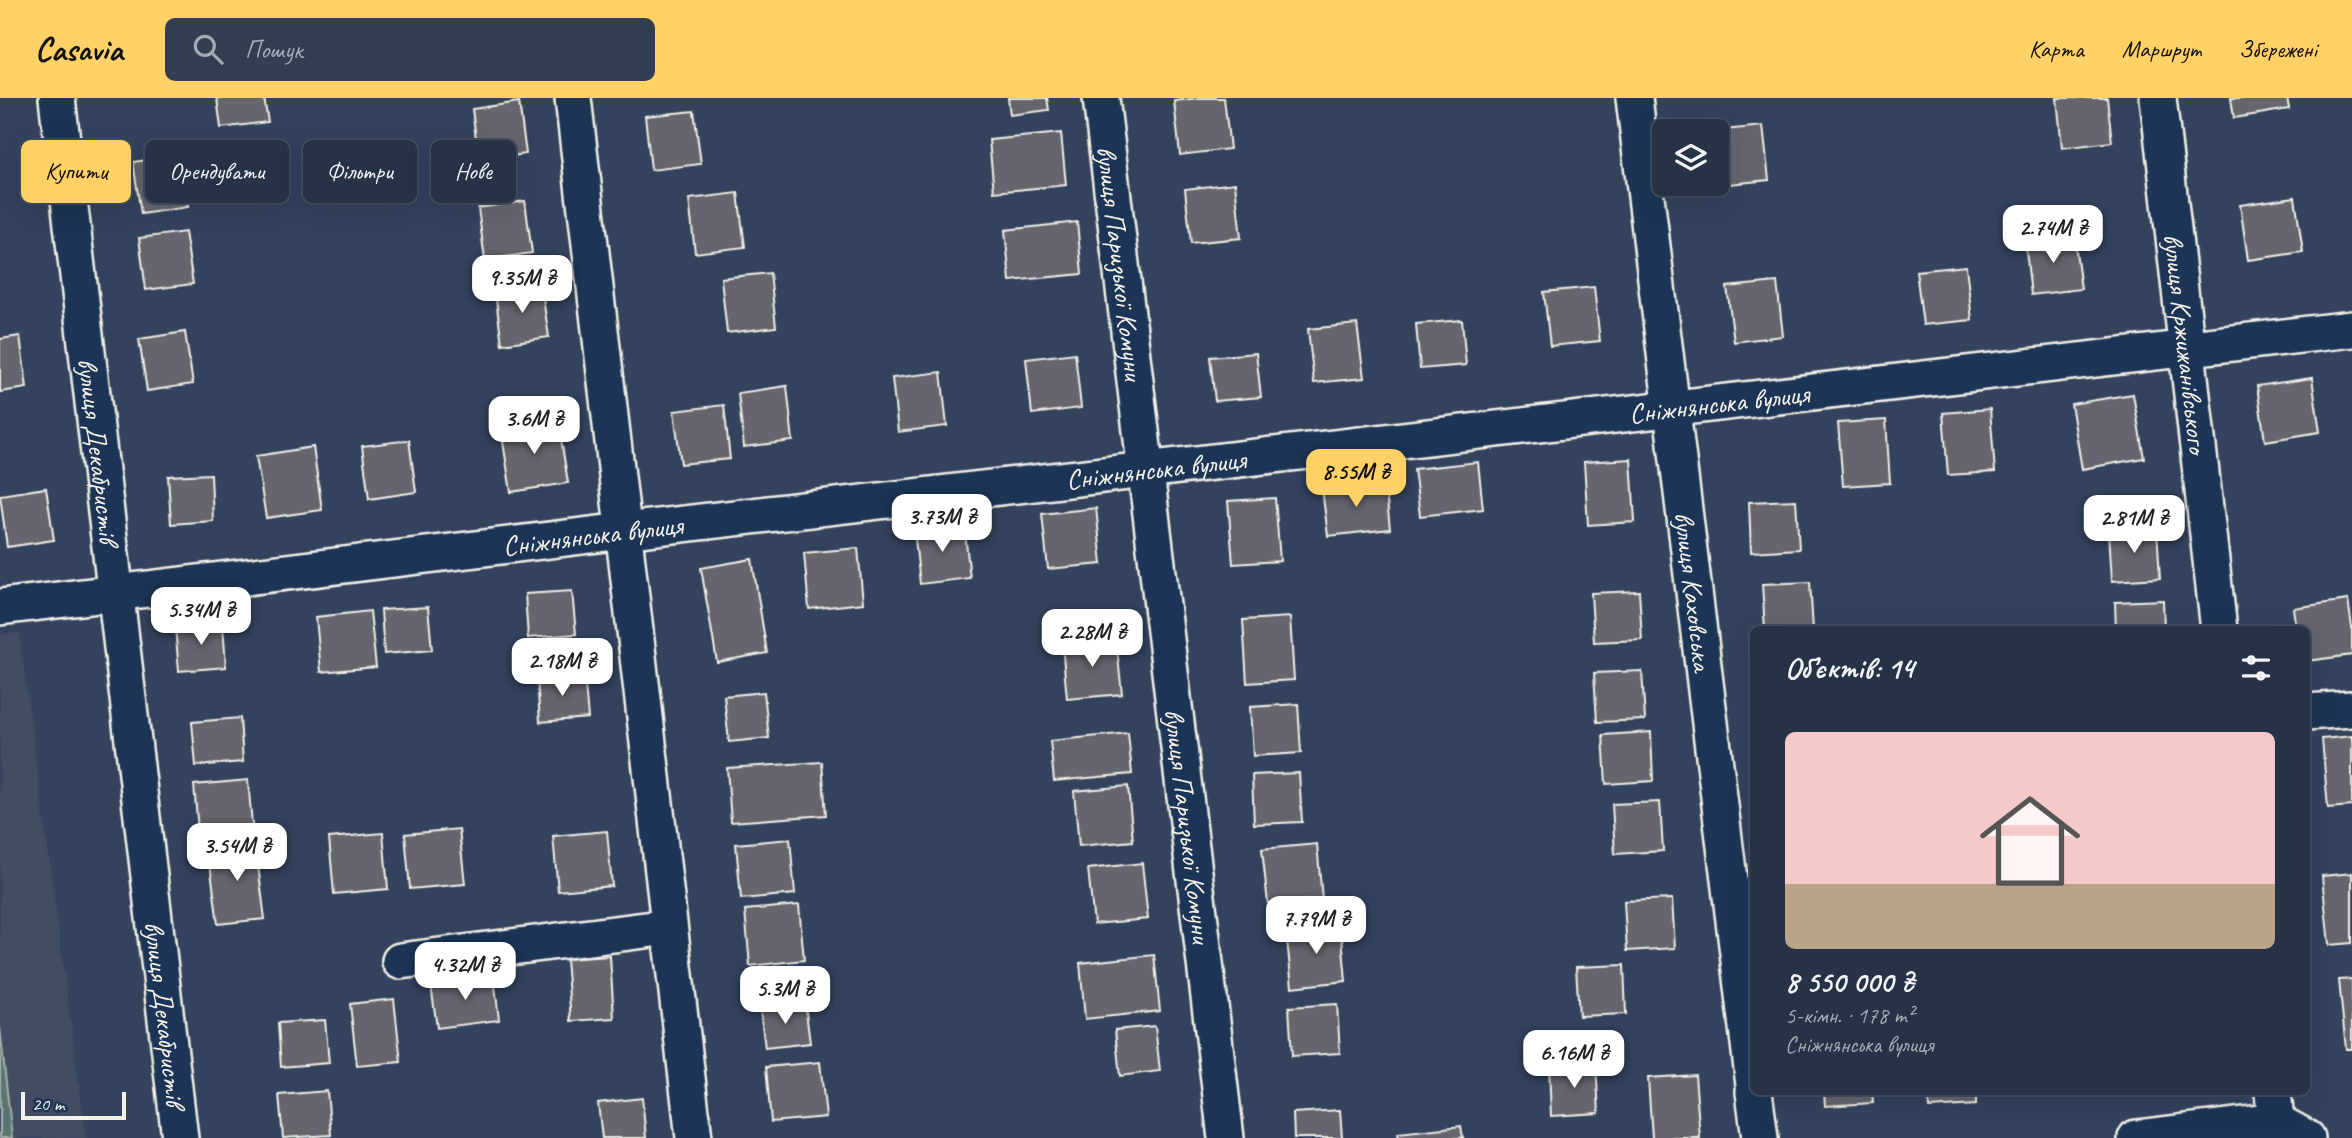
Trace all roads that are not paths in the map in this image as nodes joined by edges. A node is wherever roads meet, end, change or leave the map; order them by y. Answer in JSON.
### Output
{"nodes":[{"id":1,"x":57,"y":98,"type":"edge"},
{"id":2,"x":573,"y":98,"type":"edge"},
{"id":3,"x":1101,"y":98,"type":"edge"},
{"id":4,"x":1634,"y":98,"type":"edge"},
{"id":5,"x":2158,"y":98,"type":"edge"},
{"id":6,"x":2352,"y":329,"type":"edge"},
{"id":7,"x":2187,"y":348,"type":"junction"},
{"id":8,"x":1672,"y":409,"type":"junction"},
{"id":9,"x":1146,"y":470,"type":"junction"},
{"id":10,"x":624,"y":531,"type":"junction"},
{"id":11,"x":116,"y":595,"type":"junction"},
{"id":12,"x":0,"y":607,"type":"edge"},
{"id":13,"x":2219,"y":626,"type":"edge"},
{"id":14,"x":2352,"y":709,"type":"edge"},
{"id":15,"x":2310,"y":712,"type":"edge"},
{"id":16,"x":669,"y":927,"type":"junction"},
{"id":17,"x":400,"y":961,"type":"dead end"},
{"id":18,"x":1750,"y":1052,"type":"edge"},
{"id":19,"x":1754,"y":1095,"type":"edge"},
{"id":20,"x":2275,"y":1106,"type":"edge"},
{"id":21,"x":180,"y":1138,"type":"edge"},
{"id":22,"x":694,"y":1138,"type":"edge"},
{"id":23,"x":1226,"y":1138,"type":"edge"},
{"id":24,"x":1760,"y":1138,"type":"edge"},
{"id":25,"x":2136,"y":1138,"type":"edge"},
{"id":26,"x":2307,"y":1138,"type":"edge"}],
"edges":[{"from":1,"to":11,"type":"street","name":"вулиця Декабристів"},
{"from":2,"to":10,"type":"street"},
{"from":3,"to":9,"type":"street","name":"вулиця Паризької Комуни"},
{"from":4,"to":8,"type":"street","name":"вулиця Каховська"},
{"from":5,"to":7,"type":"street","name":"вулиця Кржижанівського"},
{"from":6,"to":7,"type":"street","name":"Сніжнянська вулиця"},
{"from":7,"to":8,"type":"street","name":"Сніжнянська вулиця"},
{"from":7,"to":13,"type":"street","name":"вулиця Кржижанівського"},
{"from":8,"to":9,"type":"street","name":"Сніжнянська вулиця"},
{"from":8,"to":18,"type":"street","name":"вулиця Каховська"},
{"from":9,"to":10,"type":"street","name":"Сніжнянська вулиця"},
{"from":9,"to":23,"type":"street","name":"вулиця Паризької Комуни"},
{"from":10,"to":11,"type":"street","name":"Сніжнянська вулиця"},
{"from":10,"to":16,"type":"street"},
{"from":11,"to":12,"type":"street","name":"Сніжнянська вулиця"},
{"from":11,"to":21,"type":"street","name":"вулиця Декабристів"},
{"from":14,"to":15,"type":"street"},
{"from":16,"to":17,"type":"street"},
{"from":16,"to":22,"type":"street"},
{"from":19,"to":24,"type":"street"},
{"from":20,"to":25,"type":"street"},
{"from":20,"to":26,"type":"street"}]}
